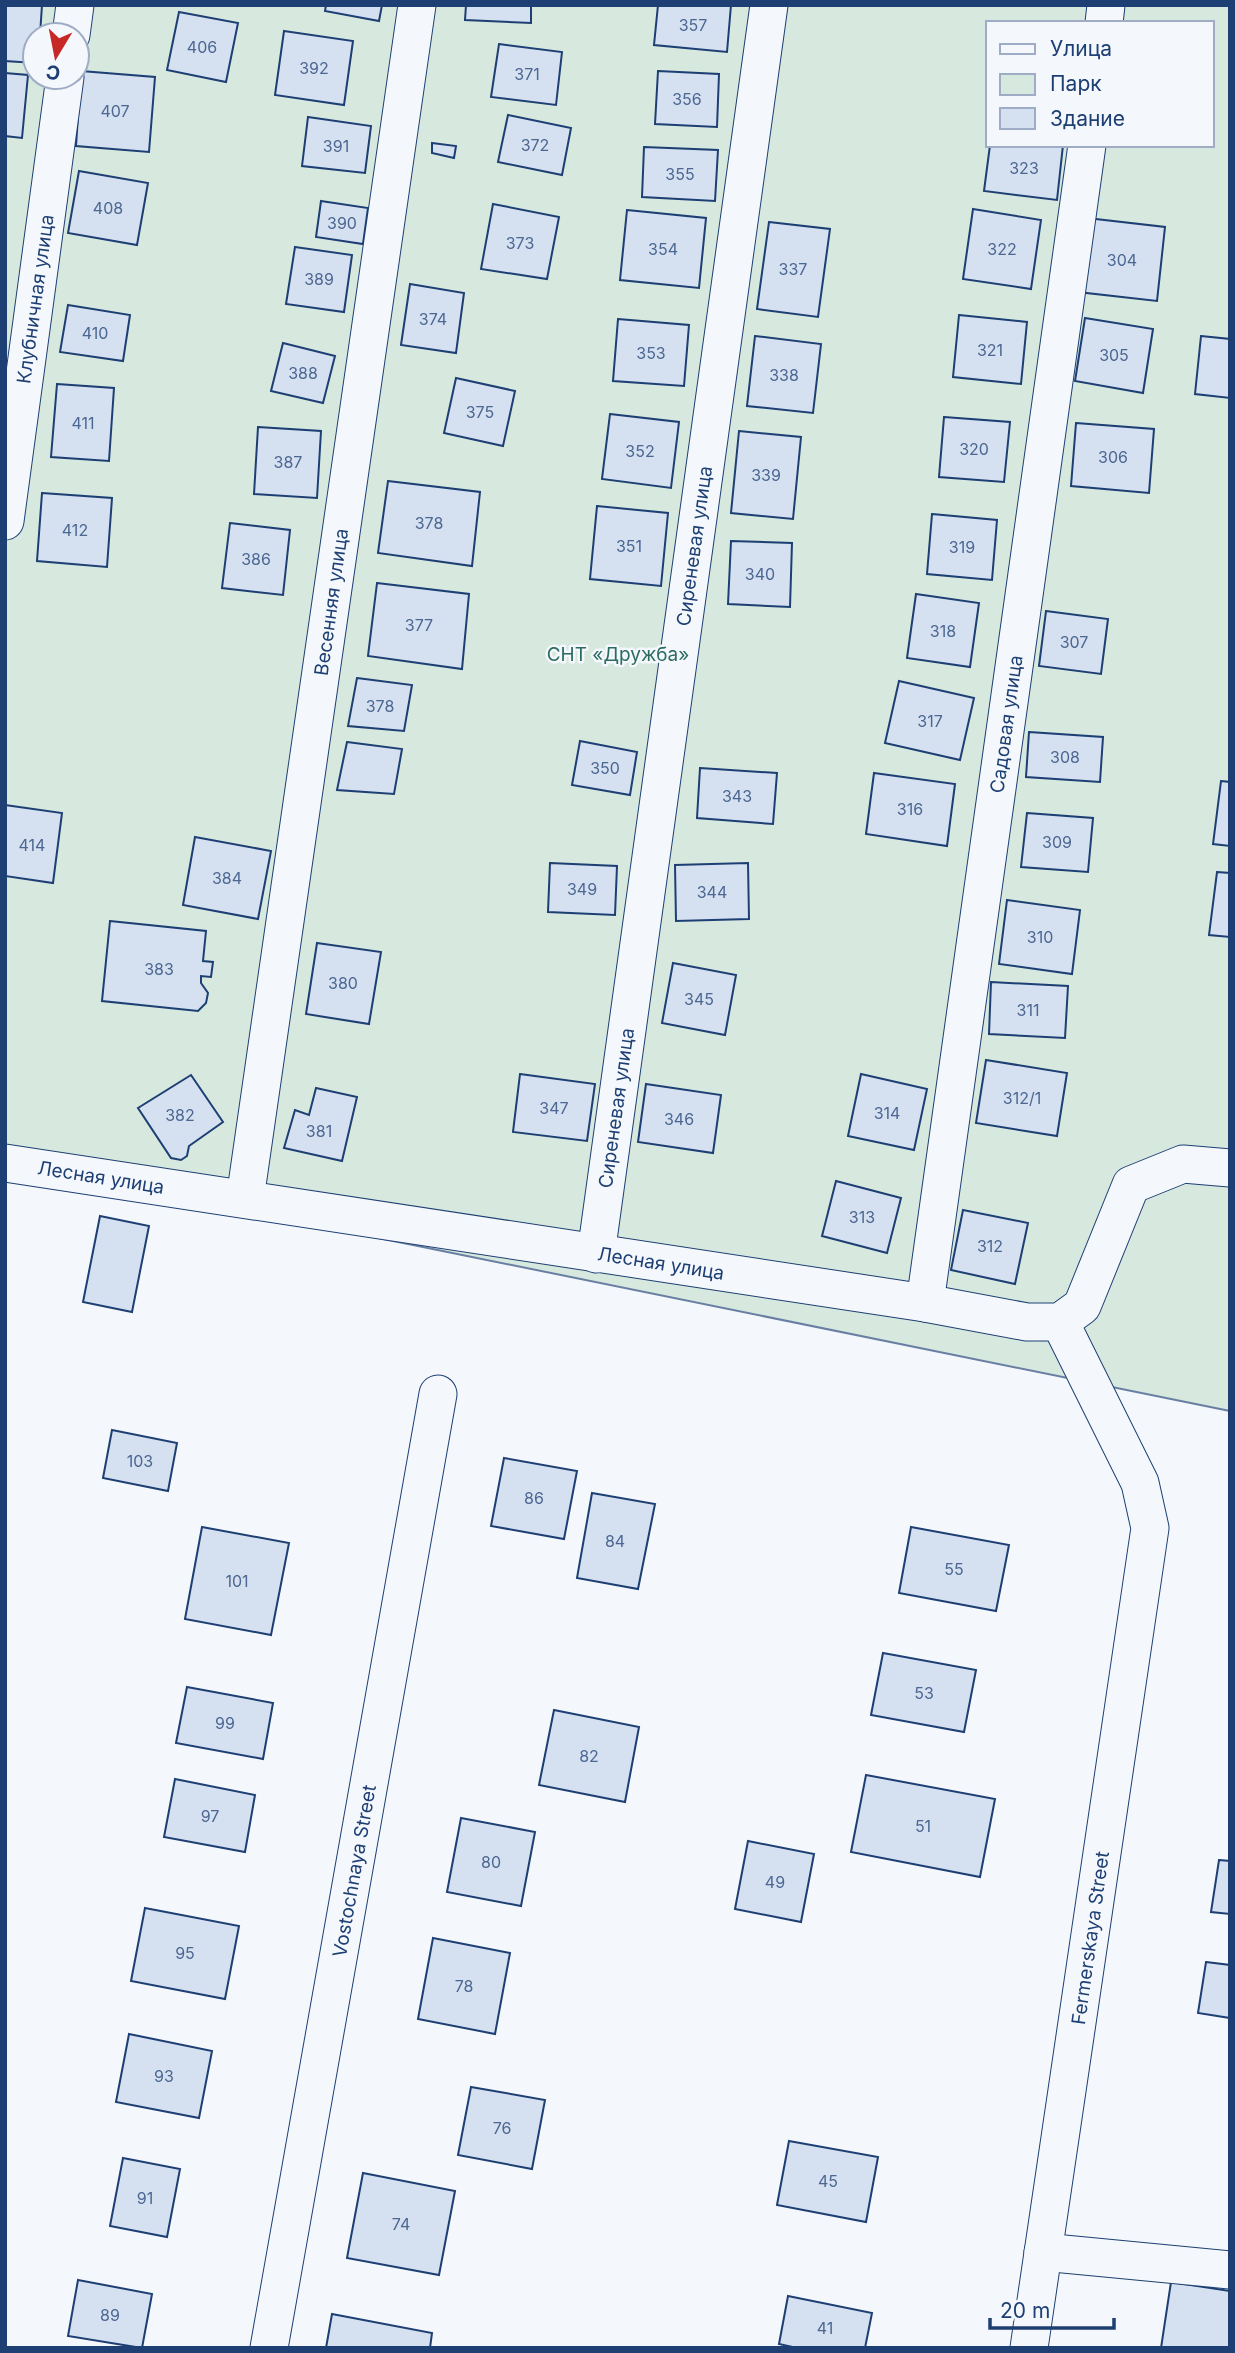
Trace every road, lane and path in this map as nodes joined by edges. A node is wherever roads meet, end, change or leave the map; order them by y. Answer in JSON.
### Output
{"nodes":[{"id":1,"x":417,"y":5,"type":"edge"},
{"id":2,"x":769,"y":5,"type":"edge"},
{"id":3,"x":63,"y":91,"type":"edge"},
{"id":4,"x":1087,"y":147,"type":"edge"},
{"id":5,"x":5,"y":521,"type":"edge"},
{"id":6,"x":5,"y":1163,"type":"edge"},
{"id":7,"x":1230,"y":1168,"type":"edge"},
{"id":8,"x":245,"y":1199,"type":"junction"},
{"id":9,"x":596,"y":1254,"type":"junction"},
{"id":10,"x":925,"y":1303,"type":"junction"},
{"id":11,"x":1060,"y":1322,"type":"junction"},
{"id":12,"x":438,"y":1394,"type":"dead end"},
{"id":13,"x":1043,"y":2252,"type":"junction"},
{"id":14,"x":1230,"y":2270,"type":"edge"},
{"id":15,"x":269,"y":2348,"type":"edge"},
{"id":16,"x":1029,"y":2348,"type":"edge"}],
"edges":[{"from":1,"to":8,"type":"street","name":"Весенняя улица"},
{"from":2,"to":9,"type":"street","name":"Сиреневая улица"},
{"from":3,"to":5,"type":"street","name":"Клубничная улица"},
{"from":4,"to":10,"type":"street","name":"Садовая улица"},
{"from":6,"to":8,"type":"street","name":"Лесная улица"},
{"from":7,"to":11,"type":"street"},
{"from":8,"to":9,"type":"street","name":"Лесная улица"},
{"from":9,"to":10,"type":"street","name":"Лесная улица"},
{"from":10,"to":11,"type":"street","name":"Лесная улица"},
{"from":11,"to":13,"type":"street","name":"Fermerskaya Street"},
{"from":12,"to":15,"type":"street","name":"Vostochnaya Street"},
{"from":13,"to":14,"type":"street"},
{"from":13,"to":16,"type":"street","name":"Fermerskaya Street"}]}
